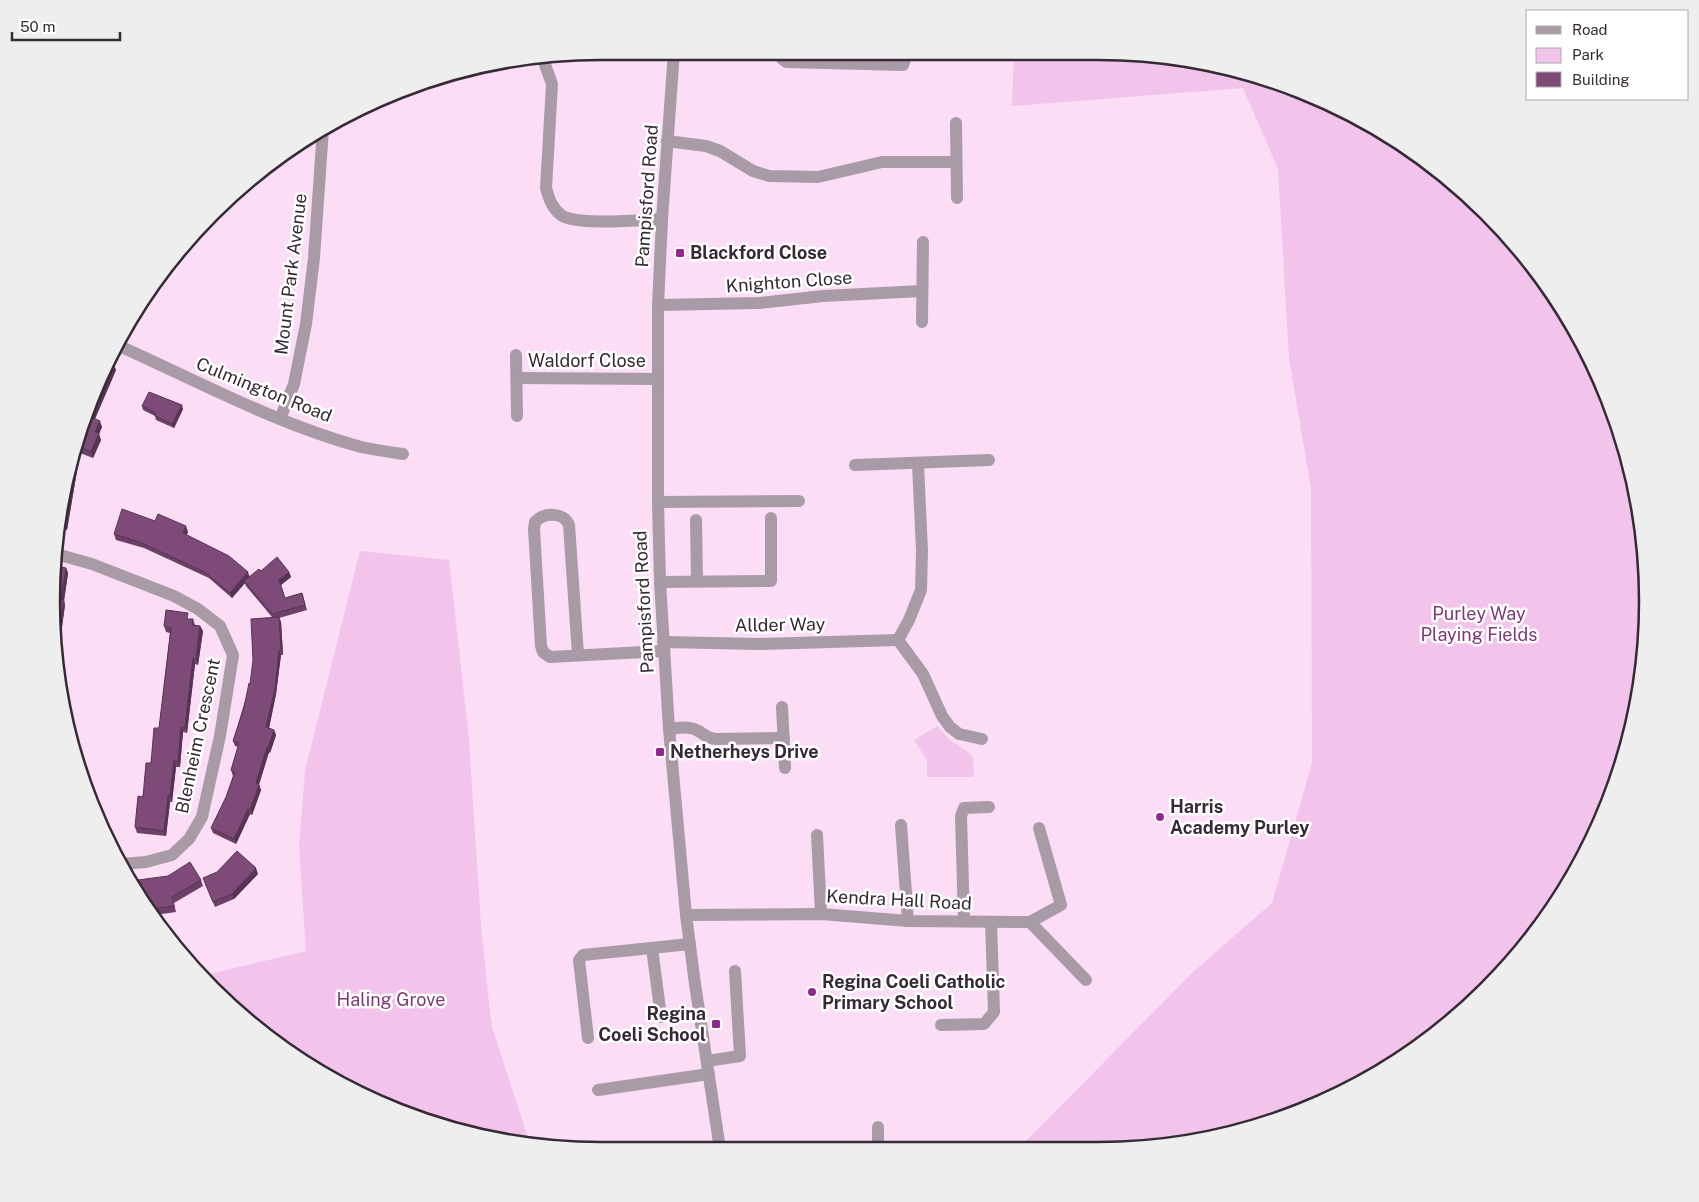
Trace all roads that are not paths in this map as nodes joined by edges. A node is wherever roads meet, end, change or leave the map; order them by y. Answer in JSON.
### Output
{"nodes":[{"id":1,"x":673,"y":60,"type":"edge"},
{"id":2,"x":784,"y":60,"type":"edge"},
{"id":3,"x":905,"y":60,"type":"edge"},
{"id":4,"x":545,"y":63,"type":"edge"},
{"id":5,"x":956,"y":123,"type":"dead end"},
{"id":6,"x":322,"y":137,"type":"edge"},
{"id":7,"x":667,"y":141,"type":"junction"},
{"id":8,"x":956,"y":162,"type":"junction"},
{"id":9,"x":957,"y":198,"type":"dead end"},
{"id":10,"x":662,"y":220,"type":"junction"},
{"id":11,"x":924,"y":242,"type":"dead end"},
{"id":12,"x":922,"y":291,"type":"junction"},
{"id":13,"x":658,"y":305,"type":"junction"},
{"id":14,"x":922,"y":322,"type":"dead end"},
{"id":15,"x":123,"y":348,"type":"edge"},
{"id":16,"x":516,"y":355,"type":"dead end"},
{"id":17,"x":517,"y":378,"type":"junction"},
{"id":18,"x":657,"y":379,"type":"junction"},
{"id":19,"x":517,"y":416,"type":"dead end"},
{"id":20,"x":280,"y":419,"type":"junction"},
{"id":21,"x":403,"y":454,"type":"dead end"},
{"id":22,"x":989,"y":460,"type":"dead end"},
{"id":23,"x":918,"y":464,"type":"junction"},
{"id":24,"x":855,"y":465,"type":"dead end"},
{"id":25,"x":799,"y":501,"type":"dead end"},
{"id":26,"x":658,"y":502,"type":"junction"},
{"id":27,"x":771,"y":518,"type":"dead end"},
{"id":28,"x":696,"y":520,"type":"dead end"},
{"id":29,"x":62,"y":556,"type":"edge"},
{"id":30,"x":697,"y":581,"type":"junction"},
{"id":31,"x":660,"y":582,"type":"junction"},
{"id":32,"x":898,"y":640,"type":"junction"},
{"id":33,"x":663,"y":647,"type":"junction"},
{"id":34,"x":578,"y":655,"type":"junction"},
{"id":35,"x":782,"y":707,"type":"dead end"},
{"id":36,"x":669,"y":729,"type":"junction"},
{"id":37,"x":784,"y":738,"type":"junction"},
{"id":38,"x":982,"y":739,"type":"dead end"},
{"id":39,"x":785,"y":768,"type":"dead end"},
{"id":40,"x":989,"y":807,"type":"dead end"},
{"id":41,"x":901,"y":825,"type":"dead end"},
{"id":42,"x":1039,"y":828,"type":"dead end"},
{"id":43,"x":817,"y":835,"type":"dead end"},
{"id":44,"x":128,"y":863,"type":"edge"},
{"id":45,"x":821,"y":914,"type":"junction"},
{"id":46,"x":686,"y":915,"type":"junction"},
{"id":47,"x":908,"y":920,"type":"junction"},
{"id":48,"x":964,"y":922,"type":"junction"},
{"id":49,"x":991,"y":922,"type":"junction"},
{"id":50,"x":1030,"y":922,"type":"junction"},
{"id":51,"x":690,"y":944,"type":"junction"},
{"id":52,"x":652,"y":948,"type":"junction"},
{"id":53,"x":735,"y":971,"type":"dead end"},
{"id":54,"x":1086,"y":980,"type":"dead end"},
{"id":55,"x":661,"y":1017,"type":"dead end"},
{"id":56,"x":941,"y":1025,"type":"dead end"},
{"id":57,"x":588,"y":1038,"type":"dead end"},
{"id":58,"x":707,"y":1061,"type":"junction"},
{"id":59,"x":709,"y":1074,"type":"junction"},
{"id":60,"x":598,"y":1090,"type":"dead end"},
{"id":61,"x":878,"y":1127,"type":"dead end"},
{"id":62,"x":719,"y":1142,"type":"edge"},
{"id":63,"x":878,"y":1142,"type":"edge"}],
"edges":[{"from":1,"to":7,"type":"street","name":"Pampisford Road"},
{"from":2,"to":3,"type":"street"},
{"from":4,"to":10,"type":"street"},
{"from":5,"to":8,"type":"street"},
{"from":6,"to":20,"type":"street","name":"Mount Park Avenue"},
{"from":7,"to":8,"type":"street"},
{"from":7,"to":10,"type":"street","name":"Pampisford Road"},
{"from":8,"to":9,"type":"street"},
{"from":10,"to":13,"type":"street","name":"Pampisford Road"},
{"from":11,"to":12,"type":"street"},
{"from":12,"to":13,"type":"street","name":"Knighton Close"},
{"from":12,"to":14,"type":"street"},
{"from":13,"to":18,"type":"street","name":"Pampisford Road"},
{"from":15,"to":20,"type":"street","name":"Culmington Road"},
{"from":16,"to":17,"type":"street","name":"Waldorf Close"},
{"from":17,"to":18,"type":"street","name":"Waldorf Close"},
{"from":17,"to":19,"type":"street","name":"Waldorf Close"},
{"from":18,"to":26,"type":"street","name":"Pampisford Road"},
{"from":20,"to":21,"type":"street","name":"Culmington Road"},
{"from":22,"to":23,"type":"street"},
{"from":23,"to":24,"type":"street"},
{"from":23,"to":32,"type":"street"},
{"from":25,"to":26,"type":"street"},
{"from":26,"to":31,"type":"street","name":"Pampisford Road"},
{"from":27,"to":30,"type":"street"},
{"from":28,"to":30,"type":"street"},
{"from":29,"to":44,"type":"street","name":"Blenheim Crescent"},
{"from":30,"to":31,"type":"street"},
{"from":31,"to":33,"type":"street","name":"Pampisford Road"},
{"from":32,"to":33,"type":"street","name":"Allder Way"},
{"from":32,"to":38,"type":"street"},
{"from":33,"to":34,"type":"street"},
{"from":33,"to":36,"type":"street","name":"Pampisford Road"},
{"from":34,"to":34,"type":"street"},
{"from":35,"to":37,"type":"street"},
{"from":36,"to":37,"type":"street"},
{"from":36,"to":46,"type":"street","name":"Pampisford Road"},
{"from":37,"to":39,"type":"street"},
{"from":40,"to":48,"type":"street"},
{"from":41,"to":47,"type":"street"},
{"from":42,"to":50,"type":"street"},
{"from":43,"to":45,"type":"street"},
{"from":45,"to":46,"type":"street","name":"Kendra Hall Road"},
{"from":45,"to":47,"type":"street","name":"Kendra Hall Road"},
{"from":46,"to":51,"type":"street","name":"Pampisford Road"},
{"from":47,"to":48,"type":"street","name":"Kendra Hall Road"},
{"from":48,"to":49,"type":"street","name":"Kendra Hall Road"},
{"from":49,"to":50,"type":"street","name":"Kendra Hall Road"},
{"from":49,"to":56,"type":"street"},
{"from":50,"to":54,"type":"street"},
{"from":51,"to":52,"type":"street"},
{"from":51,"to":58,"type":"street","name":"Pampisford Road"},
{"from":52,"to":55,"type":"street"},
{"from":52,"to":57,"type":"street"},
{"from":53,"to":58,"type":"street"},
{"from":58,"to":59,"type":"street","name":"Pampisford Road"},
{"from":59,"to":60,"type":"street"},
{"from":59,"to":62,"type":"street","name":"Pampisford Road"},
{"from":61,"to":63,"type":"street"}]}
